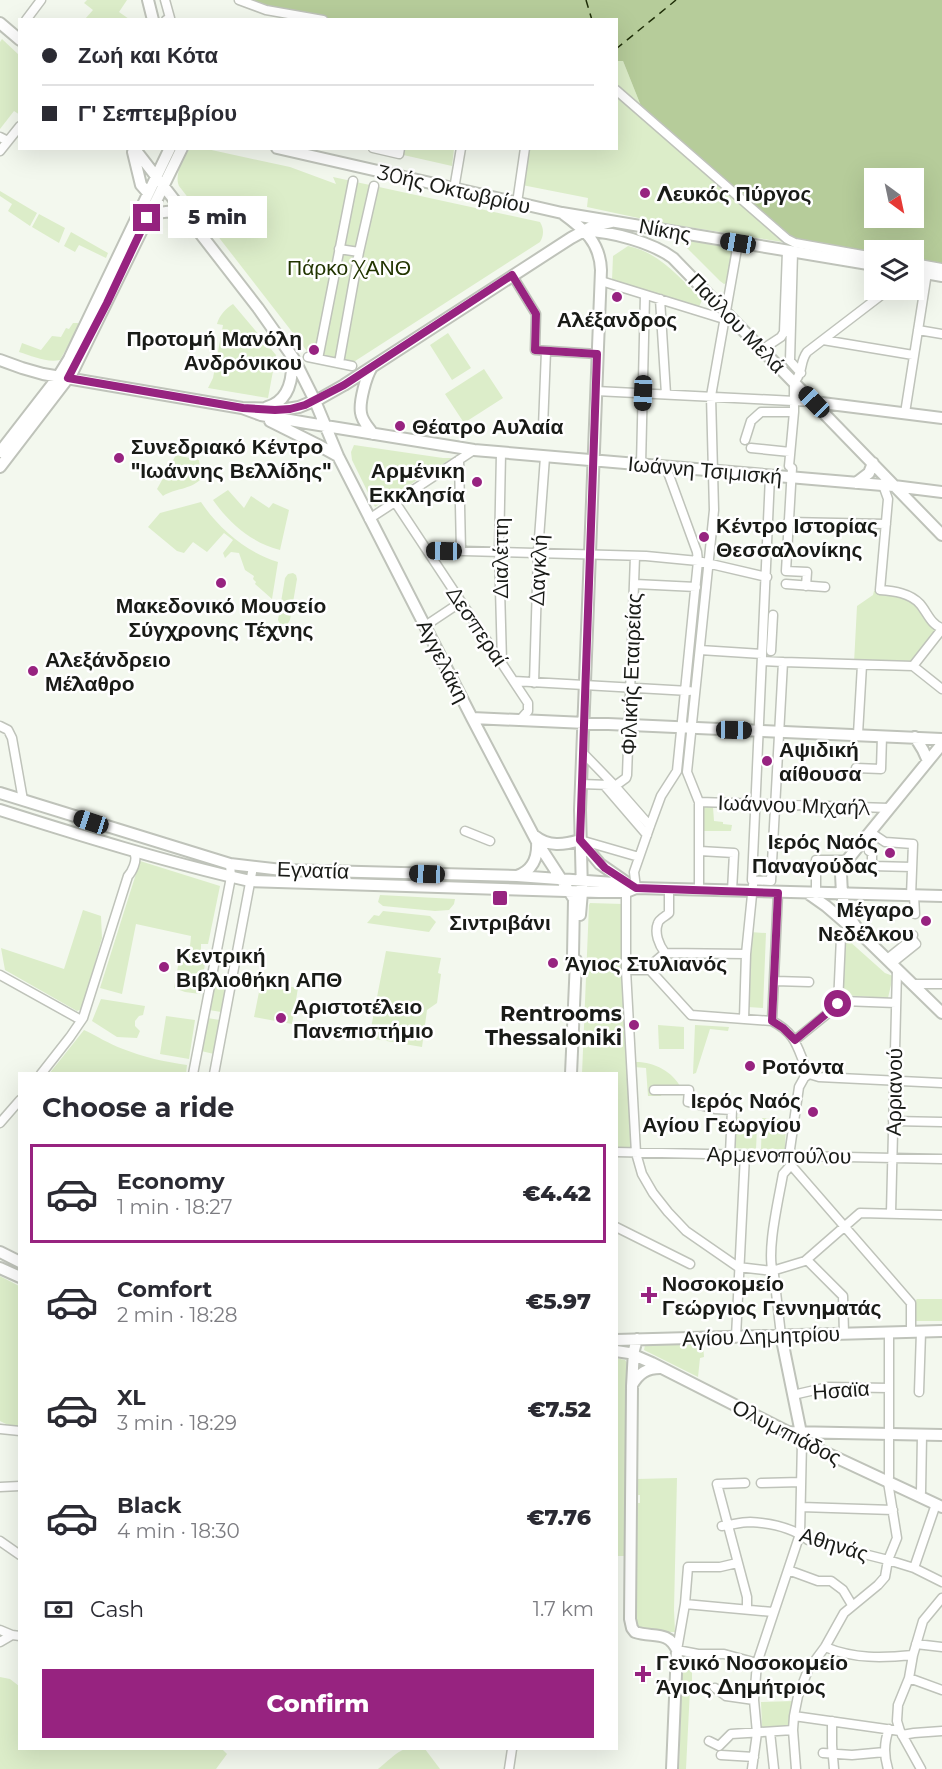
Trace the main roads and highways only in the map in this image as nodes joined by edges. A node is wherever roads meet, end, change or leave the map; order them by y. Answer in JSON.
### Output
{"nodes":[{"id":1,"x":148,"y":0,"type":"edge"},
{"id":2,"x":153,"y":18,"type":"edge"},
{"id":3,"x":0,"y":23,"type":"edge"},
{"id":4,"x":18,"y":35,"type":"edge"},
{"id":5,"x":134,"y":150,"type":"edge"},
{"id":6,"x":135,"y":150,"type":"edge"},
{"id":7,"x":169,"y":150,"type":"edge"},
{"id":8,"x":181,"y":150,"type":"edge"},
{"id":9,"x":286,"y":150,"type":"edge"},
{"id":10,"x":160,"y":180,"type":"junction"},
{"id":11,"x":148,"y":193,"type":"junction"},
{"id":12,"x":562,"y":213,"type":"junction"},
{"id":13,"x":186,"y":214,"type":"junction"},
{"id":14,"x":147,"y":218,"type":"junction"},
{"id":15,"x":612,"y":222,"type":"junction"},
{"id":16,"x":583,"y":231,"type":"junction"},
{"id":17,"x":864,"y":263,"type":"edge"},
{"id":18,"x":924,"y":273,"type":"edge"},
{"id":19,"x":942,"y":276,"type":"edge"},
{"id":20,"x":290,"y":352,"type":"junction"},
{"id":21,"x":0,"y":360,"type":"edge"},
{"id":22,"x":372,"y":366,"type":"junction"},
{"id":23,"x":63,"y":377,"type":"junction"},
{"id":24,"x":315,"y":401,"type":"junction"},
{"id":25,"x":814,"y":402,"type":"junction"},
{"id":26,"x":243,"y":408,"type":"junction"},
{"id":27,"x":942,"y":418,"type":"edge"},
{"id":28,"x":325,"y":426,"type":"junction"},
{"id":29,"x":23,"y":430,"type":"junction"},
{"id":30,"x":373,"y":434,"type":"junction"},
{"id":31,"x":0,"y":452,"type":"edge"},
{"id":32,"x":338,"y":456,"type":"junction"},
{"id":33,"x":593,"y":460,"type":"junction"},
{"id":34,"x":873,"y":463,"type":"junction"},
{"id":35,"x":0,"y":467,"type":"edge"},
{"id":36,"x":856,"y":483,"type":"junction"},
{"id":37,"x":889,"y":485,"type":"junction"},
{"id":38,"x":937,"y":491,"type":"edge"},
{"id":39,"x":920,"y":513,"type":"junction"},
{"id":40,"x":942,"y":535,"type":"edge"},
{"id":41,"x":472,"y":718,"type":"junction"},
{"id":42,"x":583,"y":723,"type":"junction"},
{"id":43,"x":915,"y":737,"type":"junction"},
{"id":44,"x":942,"y":739,"type":"edge"},
{"id":45,"x":937,"y":752,"type":"edge"},
{"id":46,"x":0,"y":793,"type":"edge"},
{"id":47,"x":0,"y":810,"type":"edge"},
{"id":48,"x":535,"y":838,"type":"junction"},
{"id":49,"x":580,"y":840,"type":"junction"},
{"id":50,"x":517,"y":876,"type":"junction"},
{"id":51,"x":561,"y":879,"type":"junction"},
{"id":52,"x":582,"y":886,"type":"junction"},
{"id":53,"x":630,"y":888,"type":"junction"},
{"id":54,"x":569,"y":891,"type":"junction"},
{"id":55,"x":812,"y":894,"type":"junction"},
{"id":56,"x":842,"y":894,"type":"junction"},
{"id":57,"x":942,"y":897,"type":"edge"},
{"id":58,"x":861,"y":934,"type":"junction"},
{"id":59,"x":575,"y":967,"type":"junction"},
{"id":60,"x":942,"y":1012,"type":"edge"},
{"id":61,"x":571,"y":1072,"type":"edge"},
{"id":62,"x":0,"y":1252,"type":"edge"},
{"id":63,"x":18,"y":1261,"type":"edge"},
{"id":64,"x":0,"y":1268,"type":"edge"},
{"id":65,"x":18,"y":1276,"type":"edge"},
{"id":66,"x":942,"y":1331,"type":"edge"},
{"id":67,"x":781,"y":1335,"type":"junction"},
{"id":68,"x":637,"y":1339,"type":"junction"},
{"id":69,"x":618,"y":1340,"type":"edge"},
{"id":70,"x":618,"y":1351,"type":"edge"},
{"id":71,"x":633,"y":1355,"type":"junction"},
{"id":72,"x":661,"y":1368,"type":"junction"},
{"id":73,"x":632,"y":1386,"type":"junction"},
{"id":74,"x":834,"y":1433,"type":"junction"},
{"id":75,"x":942,"y":1435,"type":"edge"},
{"id":76,"x":801,"y":1436,"type":"junction"},
{"id":77,"x":832,"y":1451,"type":"junction"},
{"id":78,"x":888,"y":1479,"type":"junction"},
{"id":79,"x":940,"y":1504,"type":"edge"},
{"id":80,"x":672,"y":1769,"type":"edge"}],
"edges":[{"from":1,"to":2,"type":"main road"},
{"from":3,"to":4,"type":"main road"},
{"from":5,"to":11,"type":"main road"},
{"from":6,"to":10,"type":"main road","name":"Αγγελάκη"},
{"from":7,"to":10,"type":"main road"},
{"from":8,"to":10,"type":"main road"},
{"from":9,"to":12,"type":"main road","name":"30ής Οκτωβρίου"},
{"from":10,"to":11,"type":"main road"},
{"from":10,"to":13,"type":"main road","name":"Αγγελάκη"},
{"from":10,"to":14,"type":"main road"},
{"from":11,"to":23,"type":"main road"},
{"from":12,"to":15,"type":"main road","name":"Νίκης"},
{"from":12,"to":16,"type":"main road"},
{"from":13,"to":14,"type":"main road"},
{"from":13,"to":20,"type":"main road","name":"Αγγελάκη"},
{"from":14,"to":23,"type":"main road"},
{"from":15,"to":16,"type":"main road"},
{"from":15,"to":17,"type":"main road","name":"Νίκης"},
{"from":16,"to":22,"type":"main road"},
{"from":16,"to":25,"type":"main road","name":"Παύλου Μελά"},
{"from":16,"to":33,"type":"main road"},
{"from":18,"to":19,"type":"main road"},
{"from":20,"to":24,"type":"main road","name":"Αγγελάκη"},
{"from":20,"to":26,"type":"main road"},
{"from":21,"to":23,"type":"main road"},
{"from":22,"to":24,"type":"main road"},
{"from":22,"to":30,"type":"main road"},
{"from":23,"to":26,"type":"main road"},
{"from":23,"to":29,"type":"main road"},
{"from":24,"to":26,"type":"main road"},
{"from":24,"to":28,"type":"main road","name":"Αγγελάκη"},
{"from":25,"to":27,"type":"main road"},
{"from":25,"to":34,"type":"main road","name":"Παύλου Μελά"},
{"from":26,"to":28,"type":"main road","name":"Ιωάννη Τσιμισκή"},
{"from":26,"to":32,"type":"main road"},
{"from":28,"to":30,"type":"main road","name":"Ιωάννη Τσιμισκή"},
{"from":28,"to":32,"type":"main road","name":"Αγγελάκη"},
{"from":29,"to":31,"type":"main road"},
{"from":29,"to":35,"type":"main road"},
{"from":30,"to":33,"type":"main road","name":"Ιωάννη Τσιμισκή"},
{"from":32,"to":41,"type":"main road","name":"Αγγελάκη"},
{"from":33,"to":36,"type":"main road","name":"Ιωάννη Τσιμισκή"},
{"from":33,"to":42,"type":"main road"},
{"from":34,"to":36,"type":"main road"},
{"from":34,"to":37,"type":"main road","name":"Παύλου Μελά"},
{"from":36,"to":37,"type":"main road","name":"Ιωάννη Τσιμισκή"},
{"from":37,"to":38,"type":"main road","name":"Ιωάννη Τσιμισκή"},
{"from":37,"to":39,"type":"main road","name":"Παύλου Μελά"},
{"from":38,"to":39,"type":"main road"},
{"from":39,"to":40,"type":"main road","name":"Παύλου Μελά"},
{"from":41,"to":42,"type":"main road"},
{"from":41,"to":48,"type":"main road","name":"Αγγελάκη"},
{"from":42,"to":43,"type":"main road"},
{"from":42,"to":49,"type":"main road"},
{"from":43,"to":44,"type":"main road"},
{"from":43,"to":45,"type":"main road"},
{"from":45,"to":56,"type":"main road"},
{"from":46,"to":50,"type":"main road","name":"Εγνατία"},
{"from":47,"to":54,"type":"main road","name":"Εγνατία"},
{"from":48,"to":49,"type":"main road"},
{"from":48,"to":50,"type":"main road"},
{"from":48,"to":51,"type":"main road","name":"Αγγελάκη"},
{"from":49,"to":52,"type":"main road"},
{"from":49,"to":53,"type":"main road"},
{"from":50,"to":51,"type":"main road","name":"Εγνατία"},
{"from":51,"to":52,"type":"main road","name":"Εγνατία"},
{"from":51,"to":54,"type":"main road","name":"Αγγελάκη"},
{"from":52,"to":53,"type":"main road","name":"Εγνατία"},
{"from":52,"to":54,"type":"main road","name":"Εγνατία"},
{"from":52,"to":59,"type":"main road"},
{"from":53,"to":55,"type":"main road","name":"Εγνατία"},
{"from":54,"to":59,"type":"main road"},
{"from":55,"to":56,"type":"main road","name":"Εγνατία"},
{"from":55,"to":58,"type":"main road"},
{"from":56,"to":57,"type":"main road","name":"Εγνατία"},
{"from":56,"to":58,"type":"main road"},
{"from":58,"to":60,"type":"main road"},
{"from":59,"to":61,"type":"main road"},
{"from":62,"to":63,"type":"main road"},
{"from":64,"to":65,"type":"main road"},
{"from":66,"to":67,"type":"main road","name":"Αγίου Δημητρίου"},
{"from":67,"to":68,"type":"main road","name":"Αγίου Δημητρίου"},
{"from":67,"to":76,"type":"main road"},
{"from":68,"to":69,"type":"main road","name":"Αγίου Δημητρίου"},
{"from":68,"to":71,"type":"main road"},
{"from":70,"to":71,"type":"main road"},
{"from":71,"to":72,"type":"main road","name":"Ολυμπιάδος"},
{"from":71,"to":73,"type":"main road"},
{"from":72,"to":73,"type":"main road"},
{"from":72,"to":76,"type":"main road","name":"Ολυμπιάδος"},
{"from":73,"to":80,"type":"main road"},
{"from":74,"to":75,"type":"main road"},
{"from":74,"to":76,"type":"main road"},
{"from":74,"to":77,"type":"main road"},
{"from":76,"to":77,"type":"main road","name":"Ολυμπιάδος"},
{"from":76,"to":78,"type":"main road","name":"Ολυμπιάδος"},
{"from":77,"to":78,"type":"main road","name":"Ολυμπιάδος"},
{"from":78,"to":79,"type":"main road","name":"Ολυμπιάδος"},
{"from":78,"to":79,"type":"main road","name":"Ολυμπιάδος"}]}
